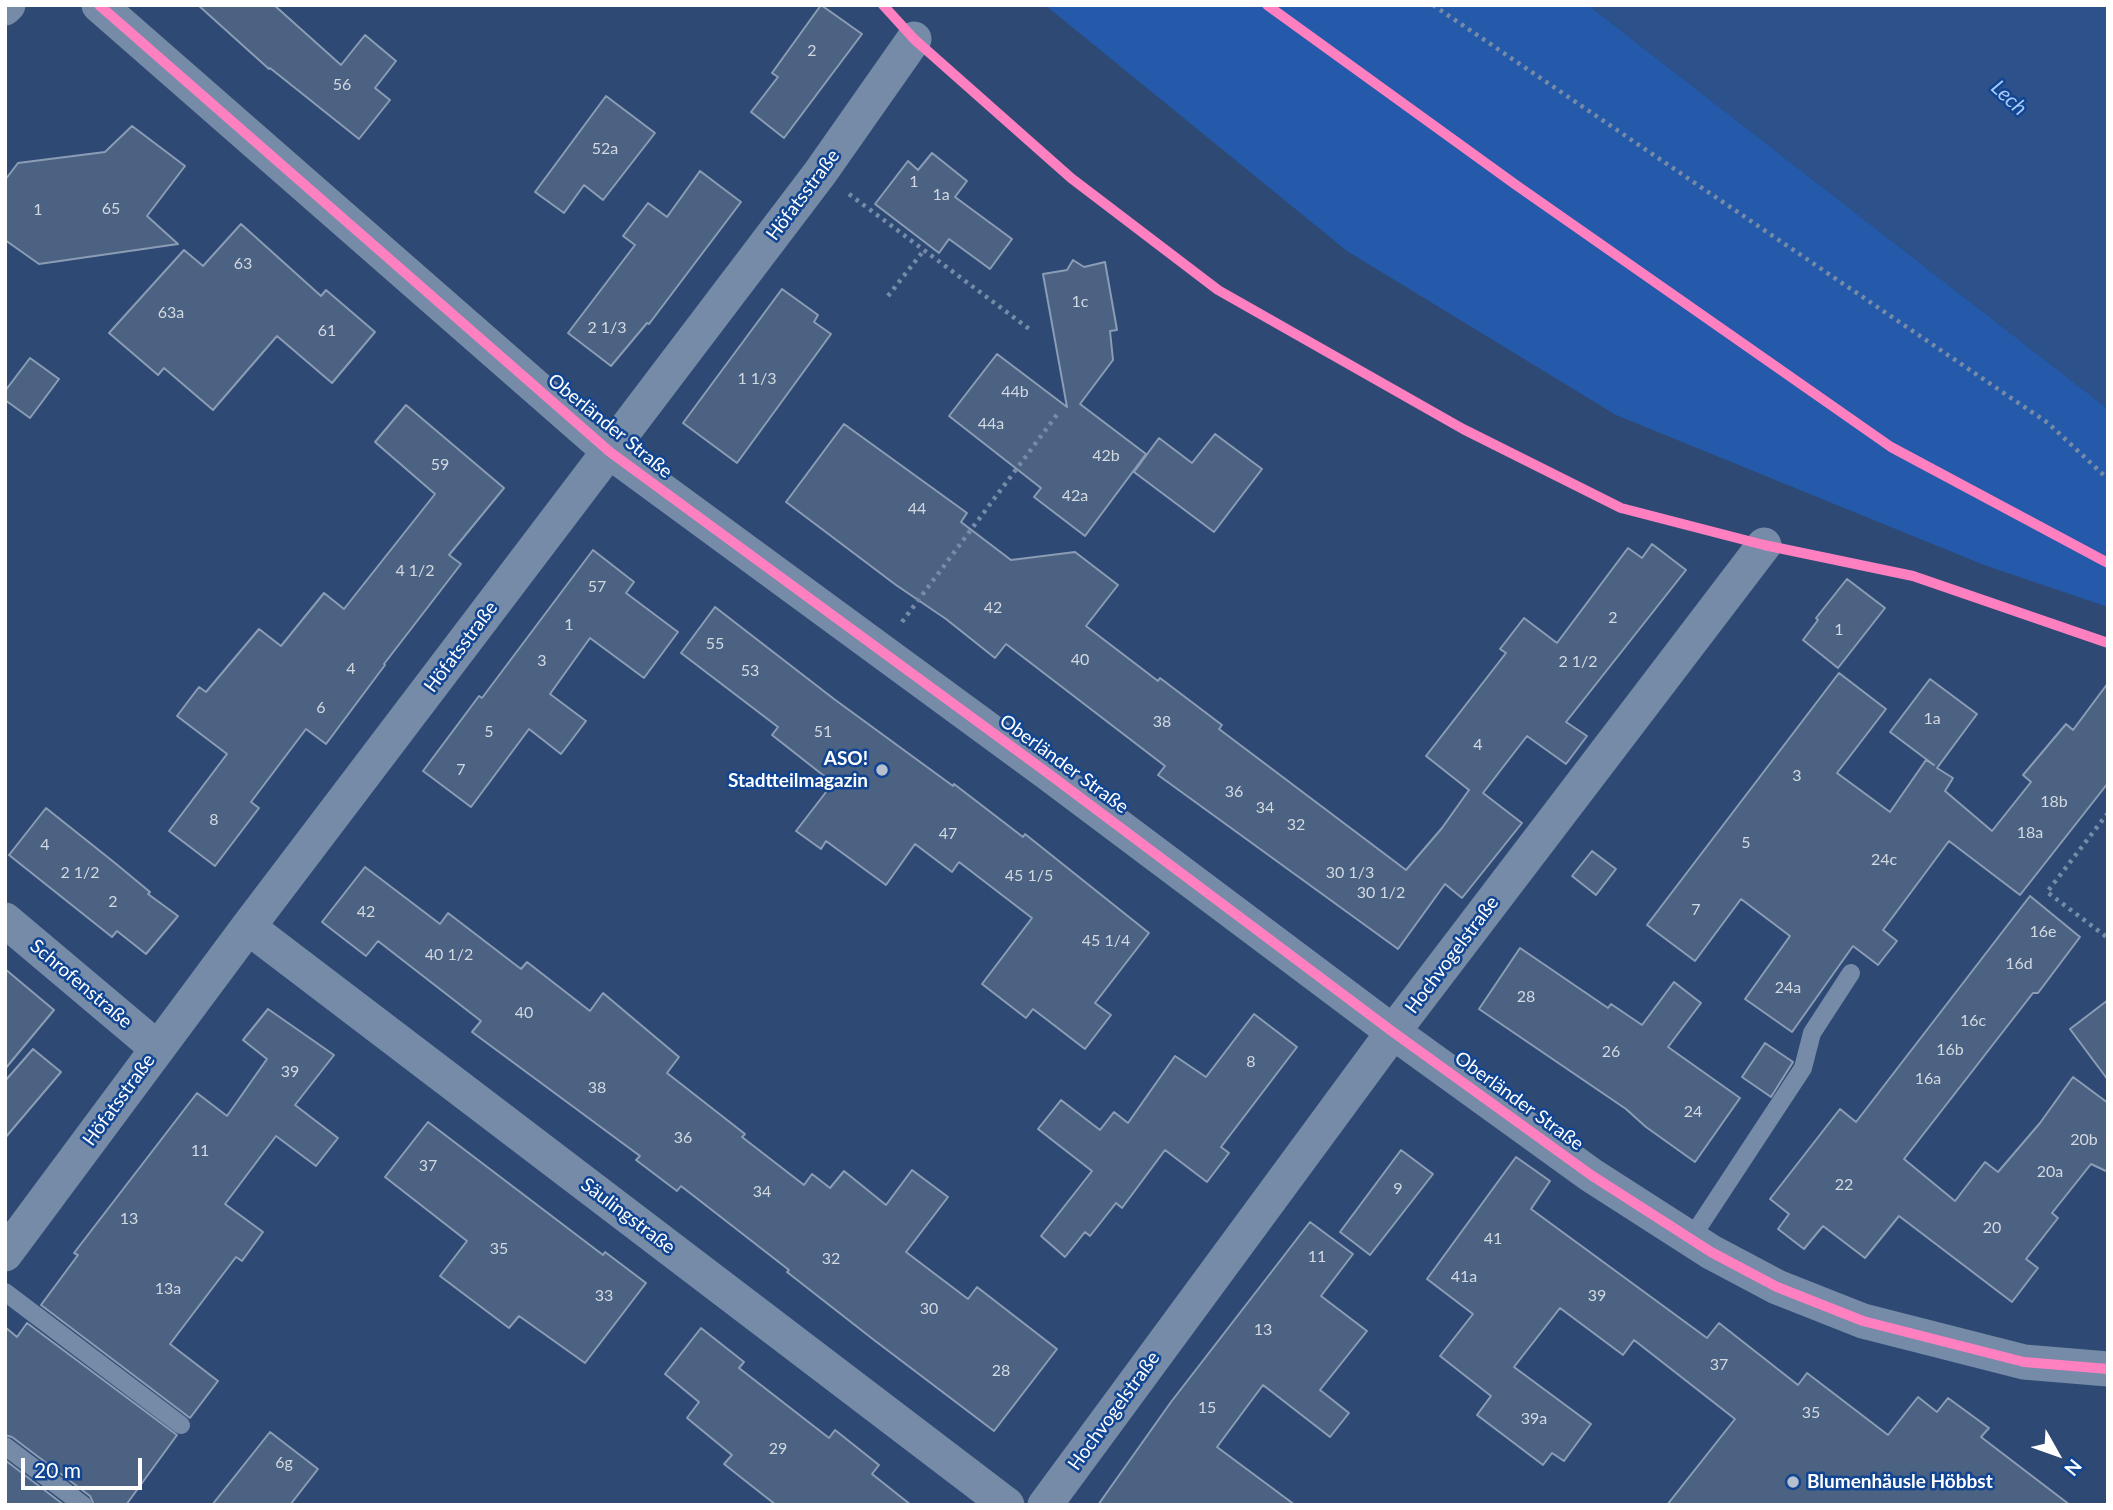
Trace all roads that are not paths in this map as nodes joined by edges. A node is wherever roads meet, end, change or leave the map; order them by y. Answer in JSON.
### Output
{"nodes":[{"id":1,"x":99,"y":5,"type":"edge"},
{"id":2,"x":914,"y":39,"type":"dead end"},
{"id":3,"x":610,"y":452,"type":"junction"},
{"id":4,"x":1764,"y":545,"type":"dead end"},
{"id":5,"x":5,"y":920,"type":"edge"},
{"id":6,"x":248,"y":927,"type":"junction"},
{"id":7,"x":1851,"y":973,"type":"dead end"},
{"id":8,"x":1393,"y":1032,"type":"junction"},
{"id":9,"x":157,"y":1048,"type":"junction"},
{"id":10,"x":1690,"y":1240,"type":"junction"},
{"id":11,"x":5,"y":1254,"type":"edge"},
{"id":12,"x":5,"y":1292,"type":"edge"},
{"id":13,"x":2108,"y":1369,"type":"edge"},
{"id":14,"x":181,"y":1425,"type":"dead end"},
{"id":15,"x":5,"y":1446,"type":"edge"},
{"id":16,"x":83,"y":1505,"type":"edge"},
{"id":17,"x":1007,"y":1505,"type":"edge"},
{"id":18,"x":1045,"y":1505,"type":"edge"}],
"edges":[{"from":1,"to":3,"type":"street","name":"Oberländer Straße"},
{"from":2,"to":3,"type":"street","name":"Höfatsstraße"},
{"from":3,"to":6,"type":"street","name":"Höfatsstraße"},
{"from":3,"to":8,"type":"street","name":"Oberländer Straße"},
{"from":4,"to":8,"type":"street","name":"Hochvogelstraße"},
{"from":5,"to":9,"type":"street","name":"Schrofenstraße"},
{"from":6,"to":9,"type":"street","name":"Höfatsstraße"},
{"from":6,"to":17,"type":"street","name":"Säulingstraße"},
{"from":7,"to":10,"type":"lane"},
{"from":8,"to":10,"type":"street","name":"Oberländer Straße"},
{"from":8,"to":18,"type":"street","name":"Hochvogelstraße"},
{"from":9,"to":11,"type":"street","name":"Höfatsstraße"},
{"from":10,"to":13,"type":"street","name":"Oberländer Straße"},
{"from":12,"to":14,"type":"lane"},
{"from":15,"to":16,"type":"lane"}]}
